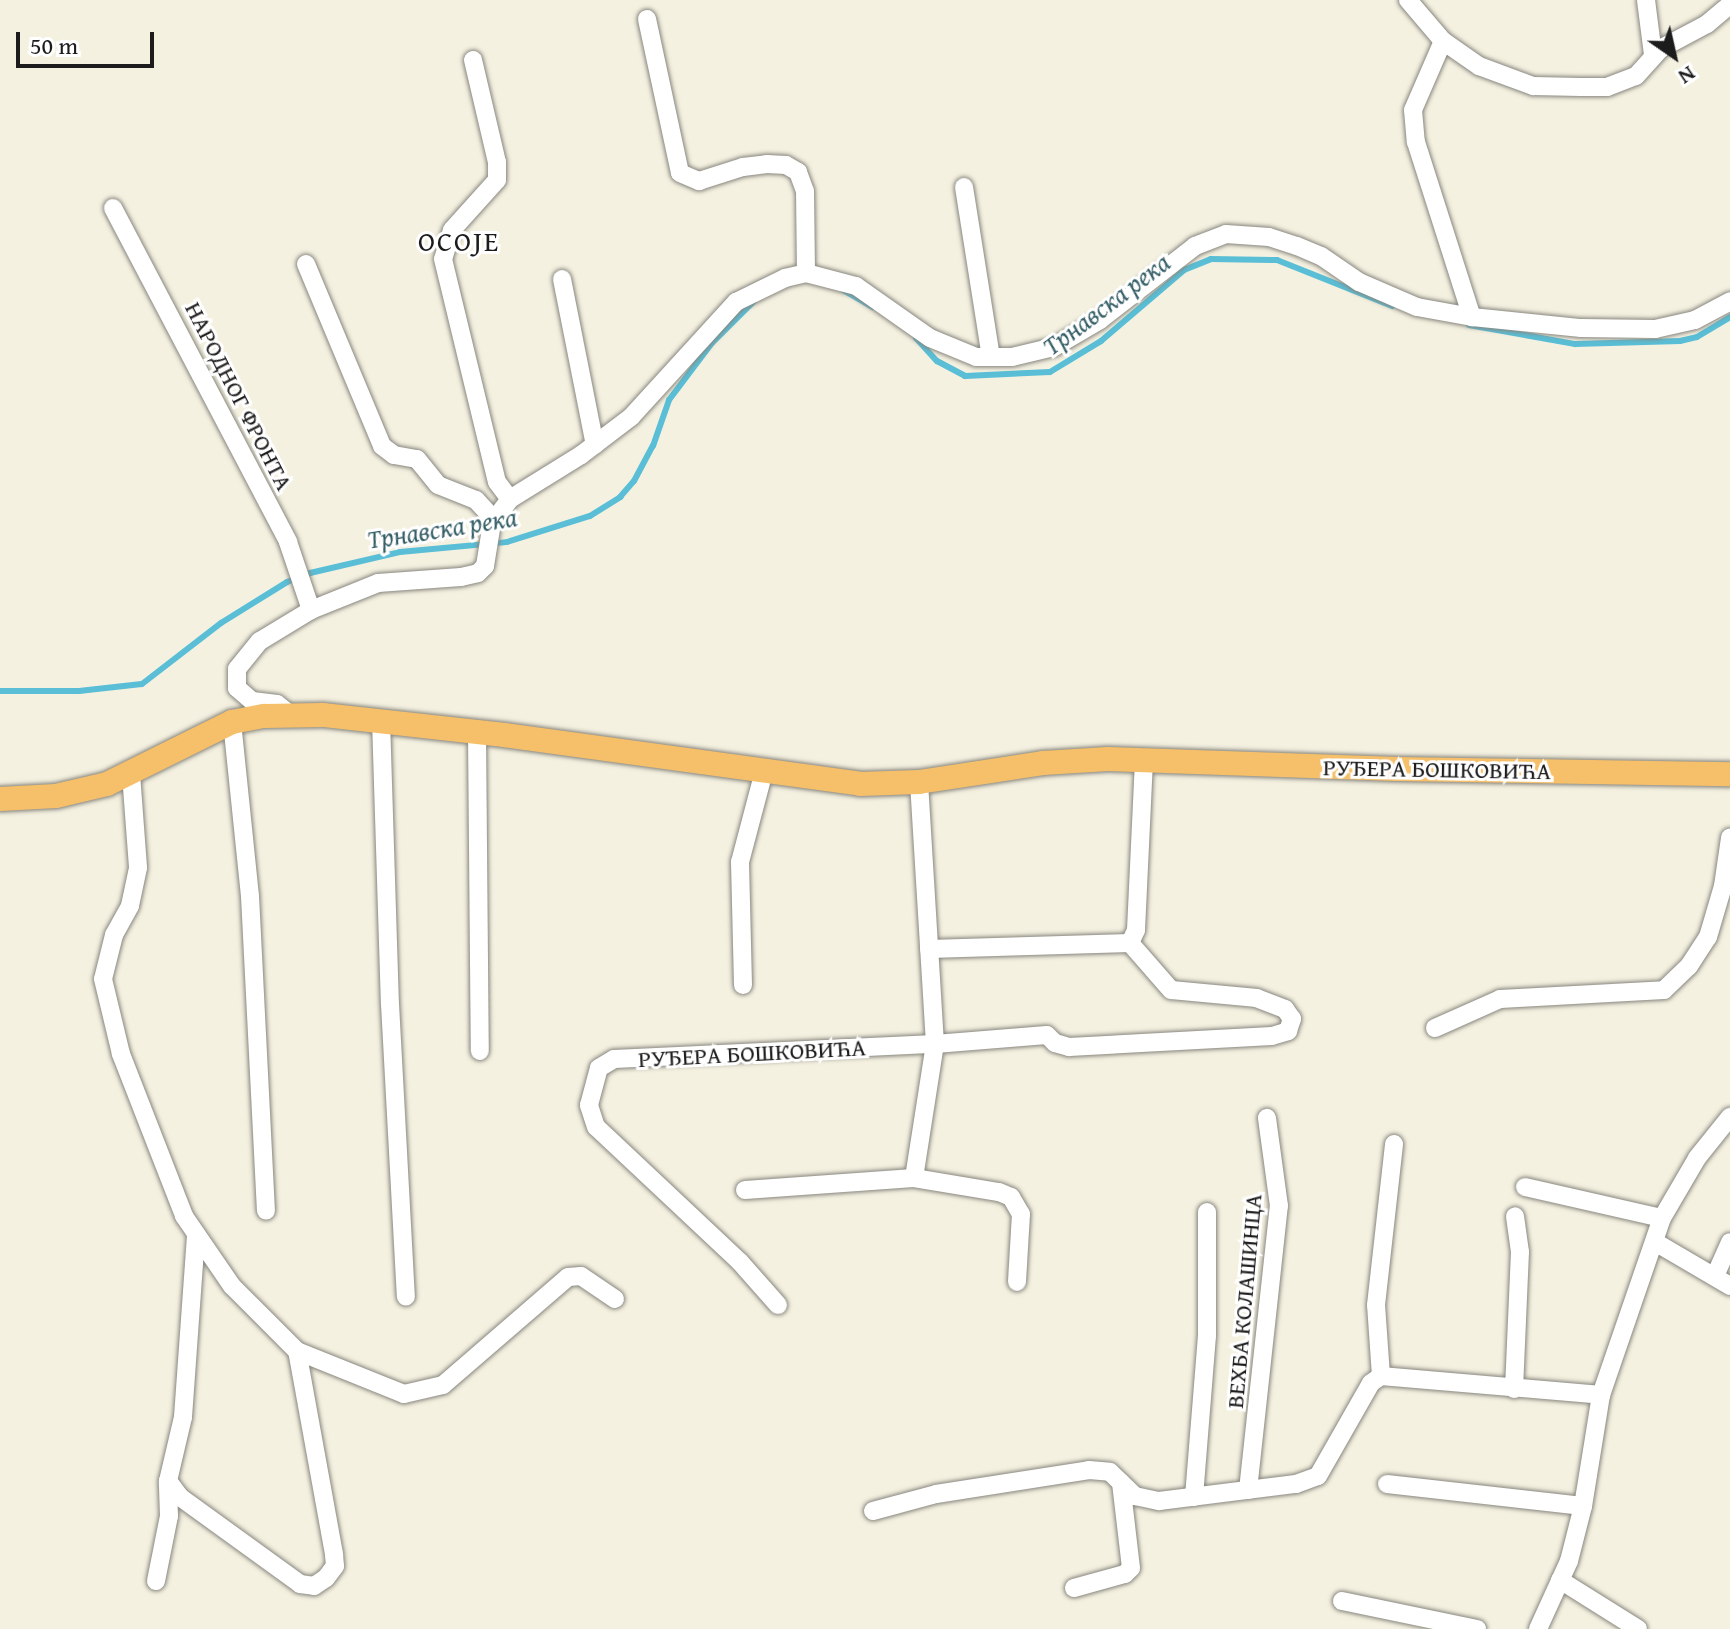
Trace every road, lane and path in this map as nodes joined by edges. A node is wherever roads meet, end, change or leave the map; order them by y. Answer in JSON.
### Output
{"nodes":[{"id":1,"x":1408,"y":0,"type":"edge"},
{"id":2,"x":1646,"y":0,"type":"edge"},
{"id":3,"x":1730,"y":5,"type":"edge"},
{"id":4,"x":647,"y":19,"type":"dead end"},
{"id":5,"x":1443,"y":41,"type":"junction"},
{"id":6,"x":1653,"y":55,"type":"junction"},
{"id":7,"x":473,"y":60,"type":"dead end"},
{"id":8,"x":964,"y":187,"type":"dead end"},
{"id":9,"x":113,"y":208,"type":"dead end"},
{"id":10,"x":306,"y":264,"type":"dead end"},
{"id":11,"x":806,"y":273,"type":"junction"},
{"id":12,"x":562,"y":279,"type":"dead end"},
{"id":13,"x":1730,"y":301,"type":"edge"},
{"id":14,"x":1472,"y":317,"type":"junction"},
{"id":15,"x":991,"y":357,"type":"junction"},
{"id":16,"x":595,"y":445,"type":"junction"},
{"id":17,"x":510,"y":499,"type":"junction"},
{"id":18,"x":492,"y":524,"type":"junction"},
{"id":19,"x":311,"y":610,"type":"junction"},
{"id":20,"x":291,"y":715,"type":"junction"},
{"id":21,"x":381,"y":720,"type":"junction"},
{"id":22,"x":232,"y":722,"type":"junction"},
{"id":23,"x":477,"y":732,"type":"junction"},
{"id":24,"x":1144,"y":759,"type":"junction"},
{"id":25,"x":764,"y":771,"type":"junction"},
{"id":26,"x":131,"y":774,"type":"junction"},
{"id":27,"x":1730,"y":774,"type":"edge"},
{"id":28,"x":919,"y":782,"type":"junction"},
{"id":29,"x":0,"y":799,"type":"edge"},
{"id":30,"x":1730,"y":838,"type":"edge"},
{"id":31,"x":1724,"y":904,"type":"edge"},
{"id":32,"x":1130,"y":943,"type":"junction"},
{"id":33,"x":929,"y":949,"type":"junction"},
{"id":34,"x":743,"y":985,"type":"dead end"},
{"id":35,"x":1435,"y":1028,"type":"dead end"},
{"id":36,"x":935,"y":1044,"type":"junction"},
{"id":37,"x":480,"y":1051,"type":"dead end"},
{"id":38,"x":1730,"y":1117,"type":"edge"},
{"id":39,"x":1267,"y":1118,"type":"dead end"},
{"id":40,"x":1394,"y":1144,"type":"dead end"},
{"id":41,"x":914,"y":1178,"type":"junction"},
{"id":42,"x":1525,"y":1187,"type":"dead end"},
{"id":43,"x":745,"y":1190,"type":"dead end"},
{"id":44,"x":266,"y":1211,"type":"dead end"},
{"id":45,"x":1207,"y":1212,"type":"dead end"},
{"id":46,"x":1515,"y":1216,"type":"dead end"},
{"id":47,"x":1662,"y":1218,"type":"junction"},
{"id":48,"x":196,"y":1234,"type":"junction"},
{"id":49,"x":1655,"y":1242,"type":"junction"},
{"id":50,"x":1730,"y":1242,"type":"edge"},
{"id":51,"x":1722,"y":1281,"type":"edge"},
{"id":52,"x":1017,"y":1282,"type":"dead end"},
{"id":53,"x":406,"y":1297,"type":"dead end"},
{"id":54,"x":615,"y":1299,"type":"dead end"},
{"id":55,"x":778,"y":1305,"type":"dead end"},
{"id":56,"x":297,"y":1351,"type":"junction"},
{"id":57,"x":1381,"y":1376,"type":"junction"},
{"id":58,"x":1514,"y":1389,"type":"junction"},
{"id":59,"x":1601,"y":1395,"type":"junction"},
{"id":60,"x":168,"y":1481,"type":"junction"},
{"id":61,"x":1121,"y":1483,"type":"junction"},
{"id":62,"x":1387,"y":1484,"type":"dead end"},
{"id":63,"x":1248,"y":1490,"type":"junction"},
{"id":64,"x":1194,"y":1497,"type":"junction"},
{"id":65,"x":1583,"y":1506,"type":"junction"},
{"id":66,"x":873,"y":1511,"type":"dead end"},
{"id":67,"x":1560,"y":1580,"type":"junction"},
{"id":68,"x":156,"y":1581,"type":"dead end"},
{"id":69,"x":1074,"y":1588,"type":"dead end"},
{"id":70,"x":1342,"y":1601,"type":"dead end"},
{"id":71,"x":1477,"y":1629,"type":"edge"},
{"id":72,"x":1538,"y":1629,"type":"edge"},
{"id":73,"x":1638,"y":1629,"type":"edge"}],
"edges":[{"from":1,"to":5,"type":"street"},
{"from":2,"to":6,"type":"street"},
{"from":3,"to":6,"type":"street"},
{"from":4,"to":11,"type":"street"},
{"from":5,"to":6,"type":"street"},
{"from":5,"to":14,"type":"street"},
{"from":7,"to":17,"type":"street"},
{"from":8,"to":15,"type":"street"},
{"from":9,"to":19,"type":"street","name":"НАРОДНОГ ФРОНТА"},
{"from":10,"to":18,"type":"street"},
{"from":11,"to":15,"type":"street"},
{"from":11,"to":16,"type":"street"},
{"from":12,"to":16,"type":"street"},
{"from":13,"to":14,"type":"street"},
{"from":14,"to":15,"type":"street"},
{"from":16,"to":17,"type":"street"},
{"from":17,"to":18,"type":"street"},
{"from":18,"to":19,"type":"street"},
{"from":19,"to":20,"type":"street","name":"РУЂЕРА БОШКОВИЋА"},
{"from":20,"to":21,"type":"main road","name":"РУЂЕРА БОШКОВИЋА"},
{"from":20,"to":22,"type":"main road","name":"РУЂЕРА БОШКОВИЋА"},
{"from":21,"to":23,"type":"main road","name":"РУЂЕРА БОШКОВИЋА"},
{"from":21,"to":53,"type":"street"},
{"from":22,"to":26,"type":"main road","name":"РУЂЕРА БОШКОВИЋА"},
{"from":22,"to":44,"type":"street"},
{"from":23,"to":25,"type":"main road","name":"РУЂЕРА БОШКОВИЋА"},
{"from":23,"to":37,"type":"street"},
{"from":24,"to":27,"type":"main road","name":"РУЂЕРА БОШКОВИЋА"},
{"from":24,"to":28,"type":"main road","name":"РУЂЕРА БОШКОВИЋА"},
{"from":24,"to":32,"type":"street"},
{"from":25,"to":28,"type":"main road","name":"РУЂЕРА БОШКОВИЋА"},
{"from":25,"to":34,"type":"street"},
{"from":26,"to":29,"type":"main road","name":"РУЂЕРА БОШКОВИЋА"},
{"from":26,"to":48,"type":"street"},
{"from":28,"to":33,"type":"street"},
{"from":30,"to":31,"type":"street"},
{"from":31,"to":35,"type":"street"},
{"from":32,"to":33,"type":"street"},
{"from":32,"to":36,"type":"street","name":"РУЂЕРА БОШКОВИЋА"},
{"from":33,"to":36,"type":"street"},
{"from":36,"to":41,"type":"street"},
{"from":36,"to":55,"type":"street","name":"РУЂЕРА БОШКОВИЋА"},
{"from":38,"to":47,"type":"street"},
{"from":39,"to":63,"type":"street","name":"ВЕХБА КОЛАШИНЦА"},
{"from":40,"to":57,"type":"street"},
{"from":41,"to":43,"type":"street"},
{"from":41,"to":52,"type":"street"},
{"from":42,"to":47,"type":"street"},
{"from":45,"to":64,"type":"street","name":"ВЕХБА КОЛАШИНЦА"},
{"from":46,"to":58,"type":"street"},
{"from":47,"to":49,"type":"street"},
{"from":48,"to":56,"type":"street"},
{"from":48,"to":60,"type":"street"},
{"from":49,"to":51,"type":"street"},
{"from":49,"to":59,"type":"street"},
{"from":50,"to":51,"type":"street"},
{"from":54,"to":56,"type":"street"},
{"from":56,"to":60,"type":"street"},
{"from":57,"to":58,"type":"street"},
{"from":57,"to":63,"type":"street"},
{"from":58,"to":59,"type":"street"},
{"from":59,"to":65,"type":"street"},
{"from":60,"to":68,"type":"street"},
{"from":61,"to":64,"type":"street"},
{"from":61,"to":66,"type":"street"},
{"from":61,"to":69,"type":"street"},
{"from":62,"to":65,"type":"street"},
{"from":63,"to":64,"type":"street"},
{"from":65,"to":67,"type":"street"},
{"from":67,"to":72,"type":"street"},
{"from":67,"to":73,"type":"street"},
{"from":70,"to":71,"type":"street"}]}
